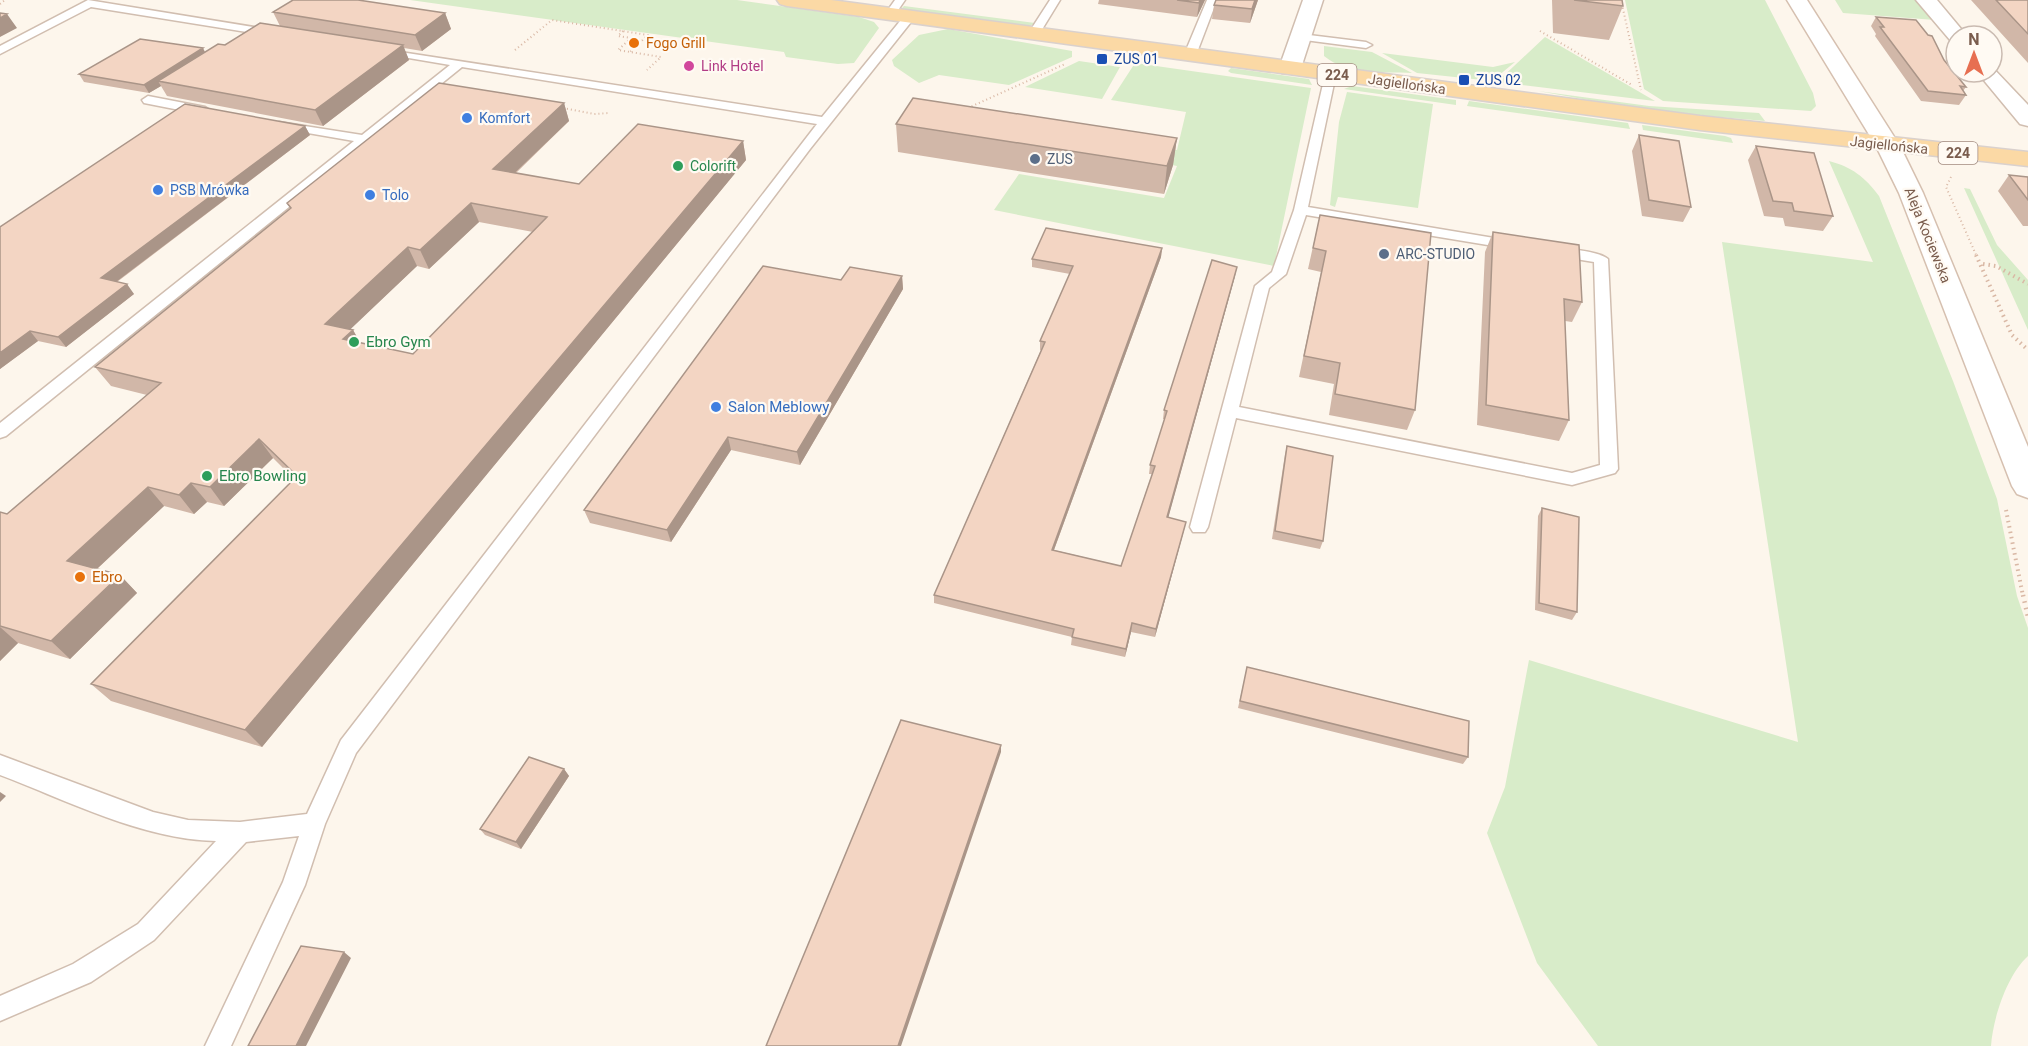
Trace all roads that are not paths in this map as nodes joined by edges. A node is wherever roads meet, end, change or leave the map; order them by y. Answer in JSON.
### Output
{"nodes":[{"id":1,"x":787,"y":0,"type":"edge"},
{"id":2,"x":1056,"y":0,"type":"edge"},
{"id":3,"x":1212,"y":0,"type":"edge"},
{"id":4,"x":1313,"y":0,"type":"edge"},
{"id":5,"x":1797,"y":0,"type":"edge"},
{"id":6,"x":1926,"y":0,"type":"edge"},
{"id":7,"x":900,"y":10,"type":"edge"},
{"id":8,"x":1947,"y":24,"type":"edge"},
{"id":9,"x":258,"y":31,"type":"junction"},
{"id":10,"x":1034,"y":34,"type":"junction"},
{"id":11,"x":288,"y":35,"type":"edge"},
{"id":12,"x":1302,"y":37,"type":"junction"},
{"id":13,"x":245,"y":39,"type":"edge"},
{"id":14,"x":1366,"y":45,"type":"dead end"},
{"id":15,"x":368,"y":48,"type":"edge"},
{"id":16,"x":0,"y":51,"type":"edge"},
{"id":17,"x":1190,"y":55,"type":"junction"},
{"id":18,"x":459,"y":63,"type":"junction"},
{"id":19,"x":1290,"y":68,"type":"junction"},
{"id":20,"x":1330,"y":74,"type":"junction"},
{"id":21,"x":1998,"y":84,"type":"edge"},
{"id":22,"x":167,"y":88,"type":"edge"},
{"id":23,"x":218,"y":113,"type":"edge"},
{"id":24,"x":2028,"y":119,"type":"edge"},
{"id":25,"x":824,"y":121,"type":"junction"},
{"id":26,"x":265,"y":122,"type":"edge"},
{"id":27,"x":363,"y":140,"type":"junction"},
{"id":28,"x":1888,"y":146,"type":"junction"},
{"id":29,"x":2028,"y":159,"type":"edge"},
{"id":30,"x":1301,"y":210,"type":"junction"},
{"id":31,"x":1229,"y":411,"type":"junction"},
{"id":32,"x":0,"y":432,"type":"edge"},
{"id":33,"x":2028,"y":486,"type":"edge"},
{"id":34,"x":1199,"y":527,"type":"dead end"},
{"id":35,"x":0,"y":765,"type":"edge"},
{"id":36,"x":314,"y":824,"type":"junction"},
{"id":37,"x":240,"y":832,"type":"junction"},
{"id":38,"x":0,"y":1009,"type":"edge"},
{"id":39,"x":218,"y":1046,"type":"edge"}],
"edges":[{"from":1,"to":7,"type":"main road","name":"Jagiellońska","number":"224"},
{"from":2,"to":10,"type":"lane"},
{"from":3,"to":17,"type":"lane"},
{"from":4,"to":12,"type":"street"},
{"from":5,"to":28,"type":"street","name":"Aleja Kociewska"},
{"from":6,"to":8,"type":"street"},
{"from":7,"to":10,"type":"main road","name":"Jagiellońska","number":"224"},
{"from":7,"to":25,"type":"lane"},
{"from":9,"to":11,"type":"lane"},
{"from":9,"to":13,"type":"lane"},
{"from":9,"to":16,"type":"lane"},
{"from":10,"to":17,"type":"main road","name":"Jagiellońska","number":"224"},
{"from":12,"to":14,"type":"lane"},
{"from":12,"to":19,"type":"street"},
{"from":15,"to":18,"type":"lane"},
{"from":17,"to":19,"type":"main road","name":"Jagiellońska","number":"224"},
{"from":18,"to":25,"type":"lane"},
{"from":18,"to":27,"type":"lane"},
{"from":19,"to":20,"type":"main road","name":"Jagiellońska","number":"224"},
{"from":20,"to":28,"type":"main road","name":"Jagiellońska","number":"224"},
{"from":20,"to":30,"type":"lane"},
{"from":21,"to":24,"type":"street"},
{"from":22,"to":23,"type":"lane"},
{"from":25,"to":36,"type":"lane"},
{"from":26,"to":27,"type":"lane"},
{"from":27,"to":32,"type":"lane"},
{"from":28,"to":29,"type":"main road","name":"Jagiellońska","number":"224"},
{"from":28,"to":33,"type":"street","name":"Aleja Kociewska"},
{"from":30,"to":31,"type":"lane"},
{"from":30,"to":31,"type":"lane"},
{"from":31,"to":34,"type":"lane"},
{"from":35,"to":37,"type":"lane"},
{"from":36,"to":37,"type":"lane"},
{"from":36,"to":39,"type":"lane"},
{"from":37,"to":38,"type":"lane"}]}
